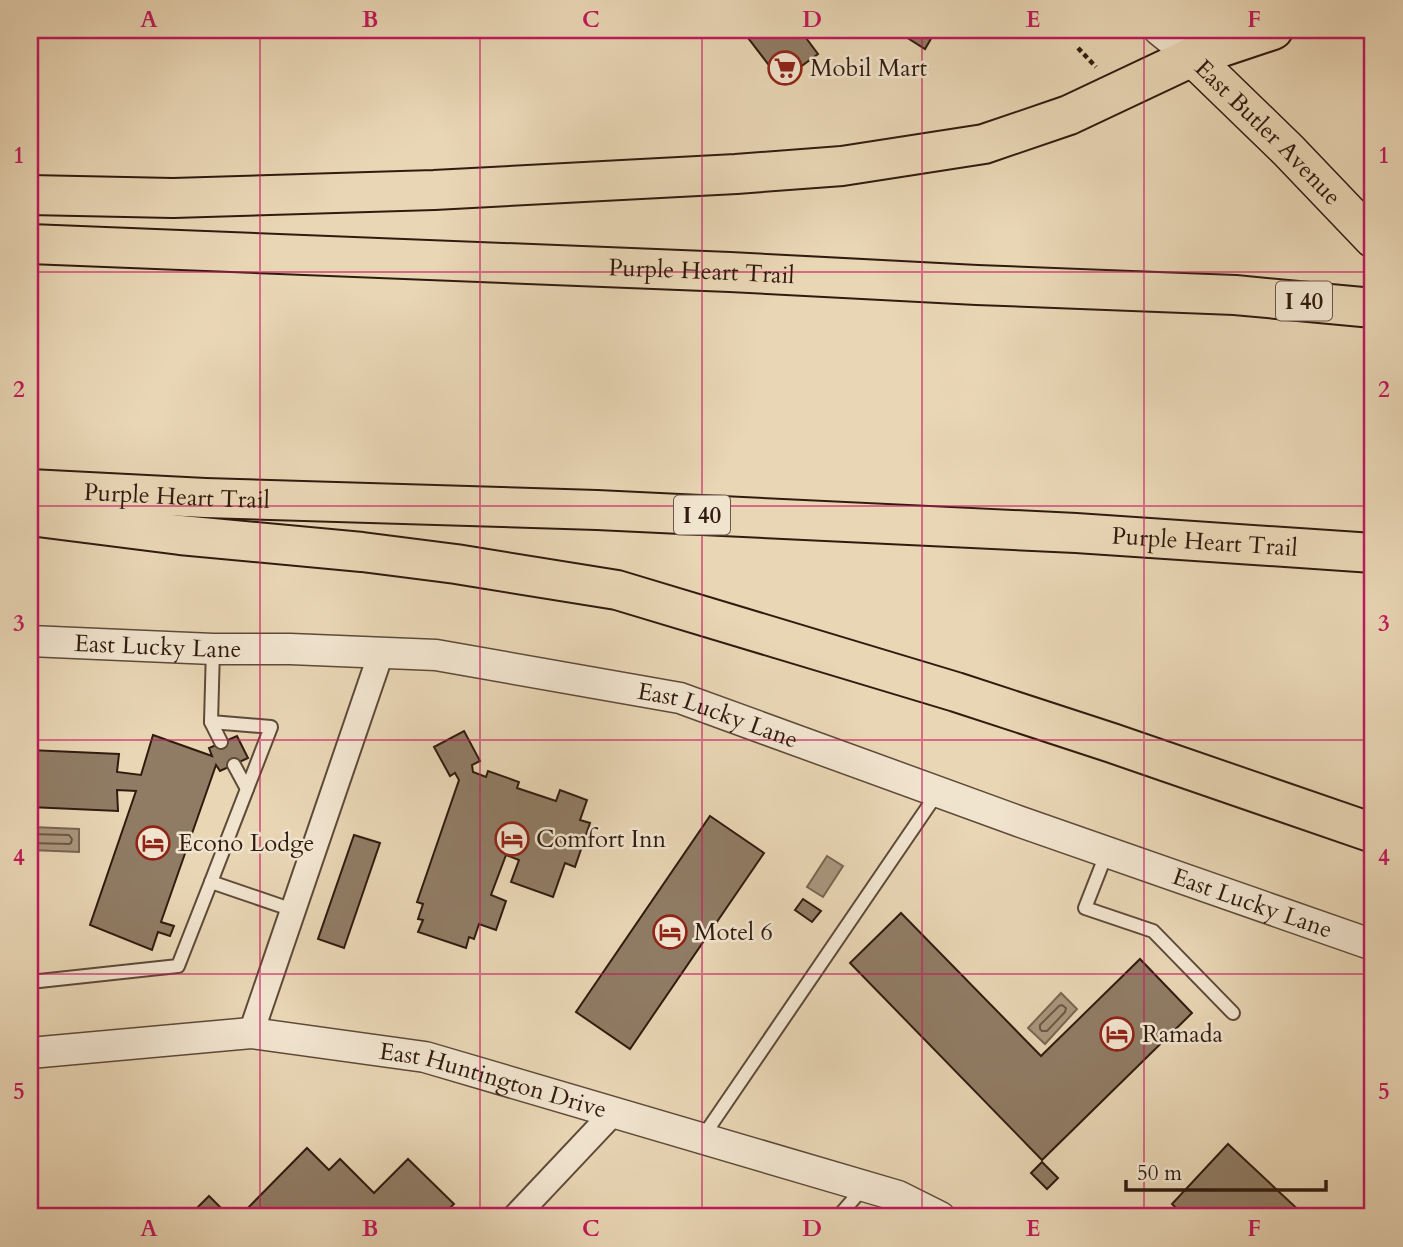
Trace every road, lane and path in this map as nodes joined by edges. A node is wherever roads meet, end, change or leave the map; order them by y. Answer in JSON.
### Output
{"nodes":[{"id":1,"x":1072,"y":30,"type":"edge"},
{"id":2,"x":1159,"y":30,"type":"edge"},
{"id":3,"x":1273,"y":30,"type":"edge"},
{"id":4,"x":1065,"y":32,"type":"dead end"},
{"id":5,"x":1192,"y":57,"type":"junction"},
{"id":6,"x":30,"y":195,"type":"edge"},
{"id":7,"x":1373,"y":239,"type":"edge"},
{"id":8,"x":30,"y":244,"type":"edge"},
{"id":9,"x":1373,"y":308,"type":"edge"},
{"id":10,"x":30,"y":489,"type":"edge"},
{"id":11,"x":30,"y":516,"type":"edge"},
{"id":12,"x":1373,"y":553,"type":"edge"},
{"id":13,"x":30,"y":641,"type":"edge"},
{"id":14,"x":213,"y":649,"type":"junction"},
{"id":15,"x":381,"y":653,"type":"junction"},
{"id":16,"x":211,"y":722,"type":"junction"},
{"id":17,"x":221,"y":742,"type":"dead end"},
{"id":18,"x":233,"y":765,"type":"dead end"},
{"id":19,"x":247,"y":789,"type":"junction"},
{"id":20,"x":939,"y":792,"type":"junction"},
{"id":21,"x":1373,"y":833,"type":"edge"},
{"id":22,"x":1107,"y":852,"type":"junction"},
{"id":23,"x":211,"y":882,"type":"junction"},
{"id":24,"x":34,"y":885,"type":"dead end"},
{"id":25,"x":30,"y":890,"type":"edge"},
{"id":26,"x":293,"y":910,"type":"junction"},
{"id":27,"x":1373,"y":945,"type":"edge"},
{"id":28,"x":30,"y":982,"type":"edge"},
{"id":29,"x":1233,"y":1013,"type":"dead end"},
{"id":30,"x":251,"y":1033,"type":"junction"},
{"id":31,"x":30,"y":1053,"type":"edge"},
{"id":32,"x":613,"y":1112,"type":"junction"},
{"id":33,"x":702,"y":1139,"type":"junction"},
{"id":34,"x":864,"y":1187,"type":"junction"},
{"id":35,"x":515,"y":1217,"type":"edge"},
{"id":36,"x":838,"y":1217,"type":"edge"},
{"id":37,"x":940,"y":1217,"type":"edge"}],
"edges":[{"from":1,"to":4,"type":"path"},
{"from":2,"to":5,"type":"street","name":"East Butler Avenue"},
{"from":3,"to":5,"type":"highway"},
{"from":5,"to":6,"type":"highway"},
{"from":5,"to":7,"type":"main road","name":"East Butler Avenue"},
{"from":8,"to":9,"type":"highway","name":"Purple Heart Trail","number":"I 40"},
{"from":10,"to":12,"type":"highway","name":"Purple Heart Trail","number":"I 40"},
{"from":11,"to":21,"type":"highway"},
{"from":13,"to":14,"type":"street","name":"East Lucky Lane"},
{"from":14,"to":15,"type":"street","name":"East Lucky Lane"},
{"from":14,"to":16,"type":"lane"},
{"from":15,"to":20,"type":"street","name":"East Lucky Lane"},
{"from":15,"to":26,"type":"street"},
{"from":16,"to":17,"type":"lane"},
{"from":16,"to":19,"type":"lane"},
{"from":18,"to":19,"type":"lane"},
{"from":19,"to":23,"type":"lane"},
{"from":20,"to":22,"type":"street","name":"East Lucky Lane"},
{"from":20,"to":33,"type":"lane"},
{"from":22,"to":27,"type":"street","name":"East Lucky Lane"},
{"from":22,"to":29,"type":"lane"},
{"from":23,"to":26,"type":"lane"},
{"from":23,"to":28,"type":"lane"},
{"from":24,"to":25,"type":"path"},
{"from":26,"to":30,"type":"street"},
{"from":30,"to":31,"type":"street","name":"East Huntington Drive"},
{"from":30,"to":32,"type":"street","name":"East Huntington Drive"},
{"from":32,"to":33,"type":"street","name":"East Huntington Drive"},
{"from":32,"to":35,"type":"street"},
{"from":33,"to":34,"type":"street","name":"East Huntington Drive"},
{"from":34,"to":36,"type":"lane"},
{"from":34,"to":37,"type":"street","name":"East Huntington Drive"}]}
